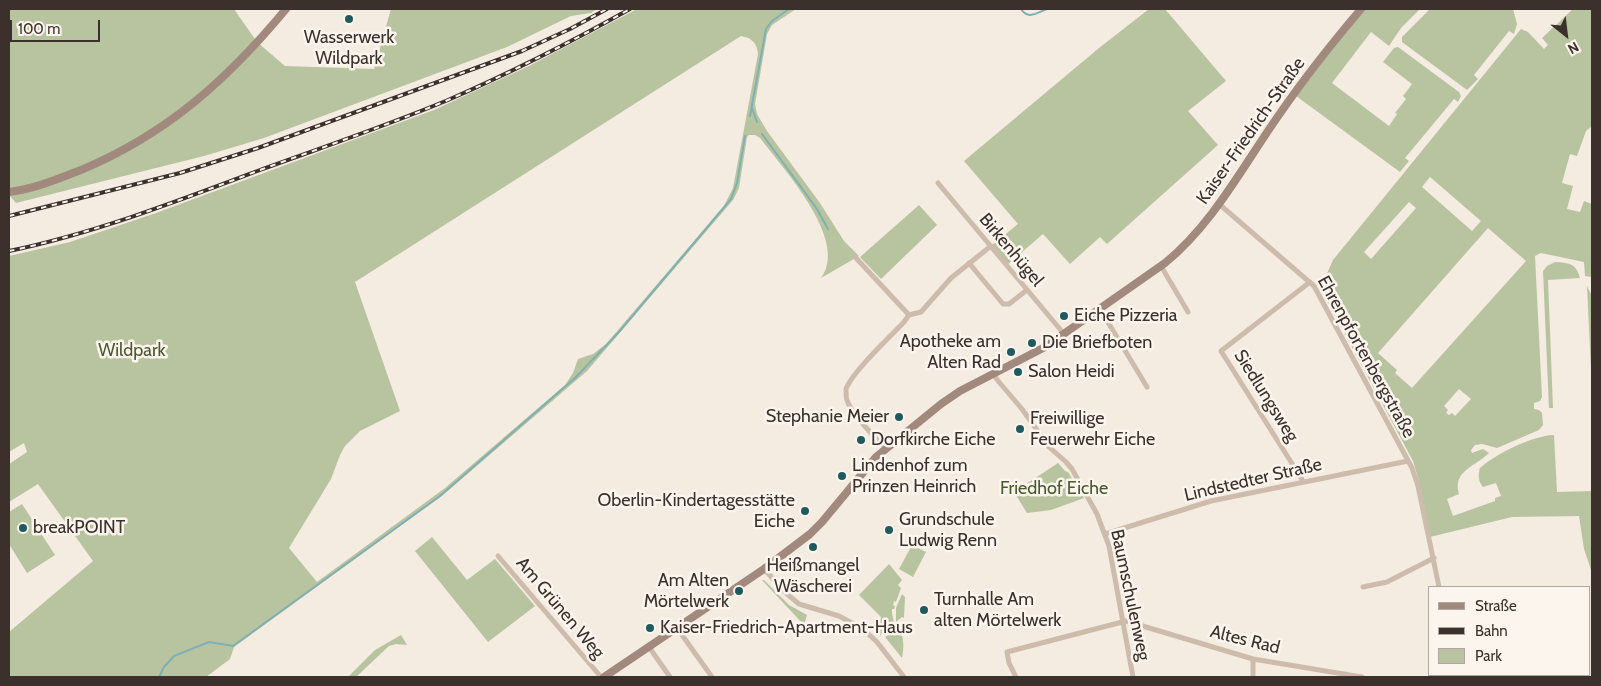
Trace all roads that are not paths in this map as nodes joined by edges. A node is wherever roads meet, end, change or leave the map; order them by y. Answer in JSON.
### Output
{"nodes":[{"id":1,"x":286,"y":9,"type":"edge"},
{"id":2,"x":1361,"y":9,"type":"edge"},
{"id":3,"x":938,"y":183,"type":"dead end"},
{"id":4,"x":9,"y":192,"type":"edge"},
{"id":5,"x":1219,"y":204,"type":"junction"},
{"id":6,"x":991,"y":246,"type":"junction"},
{"id":7,"x":856,"y":258,"type":"dead end"},
{"id":8,"x":969,"y":263,"type":"junction"},
{"id":9,"x":1161,"y":266,"type":"junction"},
{"id":10,"x":1310,"y":282,"type":"junction"},
{"id":11,"x":1027,"y":290,"type":"junction"},
{"id":12,"x":1100,"y":309,"type":"junction"},
{"id":13,"x":1188,"y":312,"type":"dead end"},
{"id":14,"x":909,"y":315,"type":"junction"},
{"id":15,"x":1064,"y":334,"type":"junction"},
{"id":16,"x":993,"y":374,"type":"junction"},
{"id":17,"x":1148,"y":387,"type":"dead end"},
{"id":18,"x":885,"y":448,"type":"junction"},
{"id":19,"x":1408,"y":461,"type":"junction"},
{"id":20,"x":1303,"y":482,"type":"junction"},
{"id":21,"x":1105,"y":534,"type":"junction"},
{"id":22,"x":498,"y":556,"type":"dead end"},
{"id":23,"x":1434,"y":558,"type":"junction"},
{"id":24,"x":764,"y":569,"type":"junction"},
{"id":25,"x":1439,"y":586,"type":"edge"},
{"id":26,"x":1363,"y":587,"type":"dead end"},
{"id":27,"x":1123,"y":621,"type":"junction"},
{"id":28,"x":677,"y":628,"type":"junction"},
{"id":29,"x":649,"y":646,"type":"junction"},
{"id":30,"x":1253,"y":659,"type":"junction"},
{"id":31,"x":1329,"y":675,"type":"edge"},
{"id":32,"x":602,"y":677,"type":"edge"},
{"id":33,"x":670,"y":677,"type":"edge"},
{"id":34,"x":712,"y":677,"type":"edge"},
{"id":35,"x":904,"y":677,"type":"edge"},
{"id":36,"x":1016,"y":677,"type":"edge"},
{"id":37,"x":1133,"y":677,"type":"edge"},
{"id":38,"x":1253,"y":677,"type":"edge"},
{"id":39,"x":1362,"y":677,"type":"edge"}],
"edges":[{"from":1,"to":4,"type":"street"},
{"from":2,"to":5,"type":"street","name":"Kaiser-Friedrich-Straße"},
{"from":3,"to":6,"type":"street","name":"Birkenhügel"},
{"from":5,"to":9,"type":"street","name":"Kaiser-Friedrich-Straße"},
{"from":5,"to":10,"type":"street","name":"Ehrenpfortenbergstraße"},
{"from":6,"to":8,"type":"street"},
{"from":6,"to":11,"type":"street","name":"Birkenhügel"},
{"from":7,"to":14,"type":"street"},
{"from":8,"to":11,"type":"street"},
{"from":8,"to":14,"type":"street"},
{"from":9,"to":12,"type":"street","name":"Kaiser-Friedrich-Straße"},
{"from":9,"to":13,"type":"street"},
{"from":10,"to":19,"type":"street","name":"Ehrenpfortenbergstraße"},
{"from":10,"to":20,"type":"street","name":"Siedlungsweg"},
{"from":11,"to":15,"type":"street","name":"Birkenhügel"},
{"from":12,"to":15,"type":"street","name":"Kaiser-Friedrich-Straße"},
{"from":12,"to":17,"type":"street"},
{"from":14,"to":18,"type":"street"},
{"from":15,"to":16,"type":"street","name":"Kaiser-Friedrich-Straße"},
{"from":16,"to":18,"type":"street","name":"Kaiser-Friedrich-Straße"},
{"from":16,"to":21,"type":"street","name":"Baumschulenweg"},
{"from":18,"to":24,"type":"street","name":"Kaiser-Friedrich-Straße"},
{"from":19,"to":20,"type":"street","name":"Lindstedter Straße"},
{"from":19,"to":23,"type":"street","name":"Ehrenpfortenbergstraße"},
{"from":20,"to":21,"type":"street","name":"Lindstedter Straße"},
{"from":21,"to":27,"type":"street","name":"Baumschulenweg"},
{"from":22,"to":32,"type":"street","name":"Am Grünen Weg"},
{"from":23,"to":25,"type":"street","name":"Ehrenpfortenbergstraße"},
{"from":23,"to":26,"type":"street"},
{"from":24,"to":28,"type":"street","name":"Kaiser-Friedrich-Straße"},
{"from":24,"to":35,"type":"street"},
{"from":27,"to":30,"type":"street","name":"Altes Rad"},
{"from":27,"to":36,"type":"street"},
{"from":27,"to":37,"type":"street","name":"Baumschulenweg"},
{"from":28,"to":29,"type":"street","name":"Kaiser-Friedrich-Straße"},
{"from":28,"to":34,"type":"street"},
{"from":29,"to":32,"type":"street","name":"Kaiser-Friedrich-Straße"},
{"from":29,"to":33,"type":"street"},
{"from":30,"to":31,"type":"street","name":"Altes Rad"},
{"from":30,"to":38,"type":"street"},
{"from":31,"to":39,"type":"street","name":"Altes Rad"}]}
